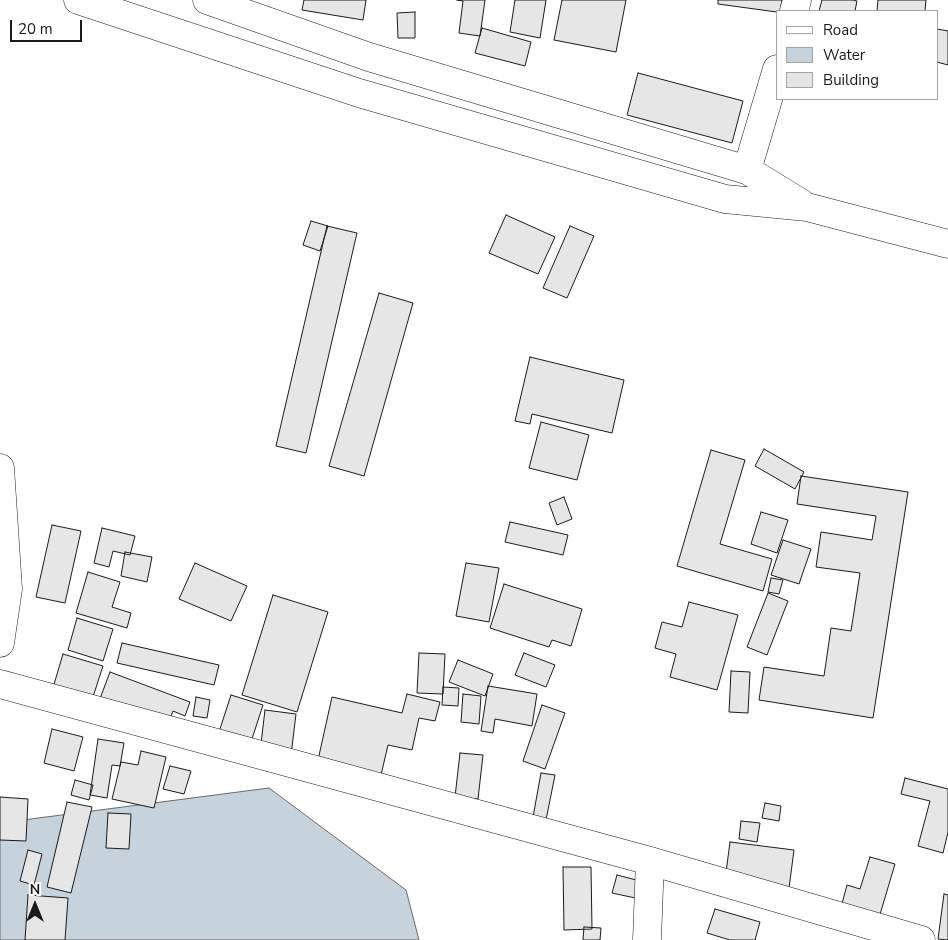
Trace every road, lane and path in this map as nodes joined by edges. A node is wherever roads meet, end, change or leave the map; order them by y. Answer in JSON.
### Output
{"nodes":[{"id":1,"x":78,"y":0,"type":"edge"},
{"id":2,"x":207,"y":0,"type":"edge"},
{"id":3,"x":776,"y":71,"type":"edge"},
{"id":4,"x":747,"y":170,"type":"junction"},
{"id":5,"x":807,"y":207,"type":"junction"},
{"id":6,"x":948,"y":244,"type":"edge"},
{"id":7,"x":0,"y":468,"type":"edge"},
{"id":8,"x":0,"y":643,"type":"edge"},
{"id":9,"x":0,"y":684,"type":"edge"},
{"id":10,"x":650,"y":861,"type":"junction"},
{"id":11,"x":647,"y":940,"type":"edge"},
{"id":12,"x":921,"y":940,"type":"edge"}],
"edges":[{"from":1,"to":5,"type":"main road"},
{"from":2,"to":4,"type":"main road"},
{"from":3,"to":4,"type":"main road"},
{"from":4,"to":5,"type":"main road"},
{"from":5,"to":6,"type":"main road"},
{"from":7,"to":8,"type":"main road"},
{"from":9,"to":10,"type":"main road"},
{"from":10,"to":11,"type":"main road"},
{"from":10,"to":12,"type":"main road"}]}
